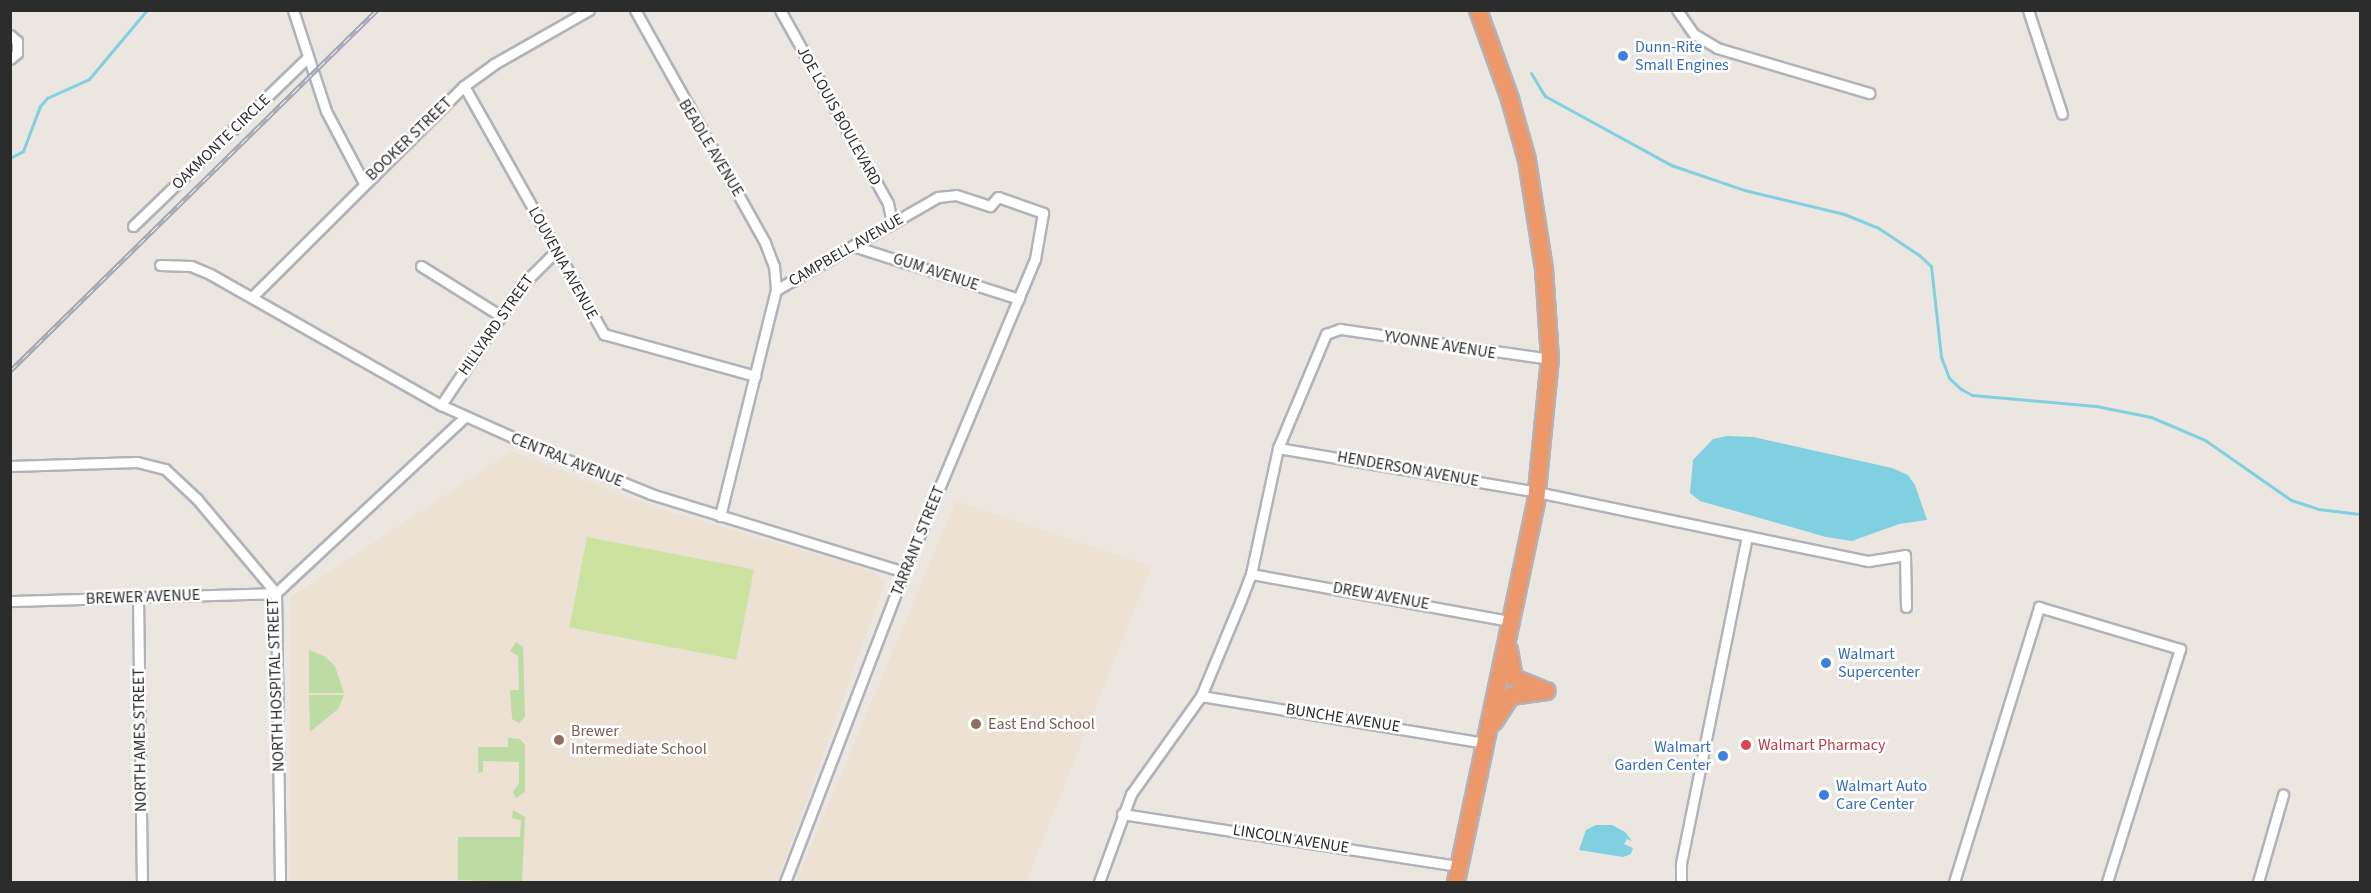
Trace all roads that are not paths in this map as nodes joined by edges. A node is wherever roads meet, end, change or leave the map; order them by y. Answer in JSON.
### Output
{"nodes":[{"id":1,"x":293,"y":10,"type":"edge"},
{"id":2,"x":589,"y":10,"type":"edge"},
{"id":3,"x":635,"y":10,"type":"edge"},
{"id":4,"x":780,"y":10,"type":"edge"},
{"id":5,"x":1478,"y":10,"type":"edge"},
{"id":6,"x":1677,"y":10,"type":"edge"},
{"id":7,"x":2028,"y":10,"type":"edge"},
{"id":8,"x":10,"y":35,"type":"edge"},
{"id":9,"x":308,"y":57,"type":"junction"},
{"id":10,"x":10,"y":59,"type":"edge"},
{"id":11,"x":464,"y":86,"type":"junction"},
{"id":12,"x":1869,"y":93,"type":"dead end"},
{"id":13,"x":2062,"y":114,"type":"dead end"},
{"id":14,"x":364,"y":183,"type":"junction"},
{"id":15,"x":1030,"y":206,"type":"joint"},
{"id":16,"x":892,"y":223,"type":"junction"},
{"id":17,"x":134,"y":226,"type":"dead end"},
{"id":18,"x":853,"y":246,"type":"junction"},
{"id":19,"x":556,"y":251,"type":"junction"},
{"id":20,"x":160,"y":265,"type":"dead end"},
{"id":21,"x":421,"y":266,"type":"dead end"},
{"id":22,"x":776,"y":290,"type":"junction"},
{"id":23,"x":252,"y":297,"type":"junction"},
{"id":24,"x":1019,"y":299,"type":"junction"},
{"id":25,"x":501,"y":316,"type":"junction"},
{"id":26,"x":1550,"y":359,"type":"junction"},
{"id":27,"x":755,"y":376,"type":"junction"},
{"id":28,"x":441,"y":405,"type":"junction"},
{"id":29,"x":465,"y":417,"type":"junction"},
{"id":30,"x":1278,"y":448,"type":"junction"},
{"id":31,"x":10,"y":466,"type":"edge"},
{"id":32,"x":1538,"y":492,"type":"junction"},
{"id":33,"x":720,"y":516,"type":"junction"},
{"id":34,"x":1748,"y":536,"type":"junction"},
{"id":35,"x":904,"y":572,"type":"junction"},
{"id":36,"x":1251,"y":574,"type":"junction"},
{"id":37,"x":276,"y":593,"type":"junction"},
{"id":38,"x":138,"y":598,"type":"junction"},
{"id":39,"x":10,"y":601,"type":"edge"},
{"id":40,"x":1906,"y":607,"type":"dead end"},
{"id":41,"x":1509,"y":625,"type":"junction"},
{"id":42,"x":1201,"y":696,"type":"junction"},
{"id":43,"x":1485,"y":742,"type":"junction"},
{"id":44,"x":2283,"y":795,"type":"dead end"},
{"id":45,"x":1122,"y":814,"type":"junction"},
{"id":46,"x":1457,"y":874,"type":"edge"},
{"id":47,"x":142,"y":882,"type":"edge"},
{"id":48,"x":280,"y":882,"type":"edge"},
{"id":49,"x":785,"y":882,"type":"edge"},
{"id":50,"x":1099,"y":882,"type":"edge"},
{"id":51,"x":1681,"y":882,"type":"edge"},
{"id":52,"x":1954,"y":882,"type":"edge"},
{"id":53,"x":2107,"y":882,"type":"edge"},
{"id":54,"x":2258,"y":882,"type":"edge"}],
"edges":[{"from":1,"to":9,"type":"street"},
{"from":2,"to":11,"type":"street","name":"BOOKER STREET"},
{"from":3,"to":22,"type":"street","name":"BEADLE AVENUE"},
{"from":4,"to":16,"type":"street","name":"JOE LOUIS BOULEVARD"},
{"from":5,"to":26,"type":"highway"},
{"from":6,"to":12,"type":"street"},
{"from":7,"to":13,"type":"street"},
{"from":8,"to":10,"type":"street"},
{"from":9,"to":14,"type":"street"},
{"from":9,"to":17,"type":"street","name":"OAKMONTE CIRCLE"},
{"from":11,"to":14,"type":"street","name":"BOOKER STREET"},
{"from":11,"to":19,"type":"street","name":"LOUVENIA AVENUE"},
{"from":14,"to":23,"type":"street","name":"BOOKER STREET"},
{"from":15,"to":16,"type":"street","name":"CAMPBELL AVENUE"},
{"from":15,"to":24,"type":"street","name":"TARRANT STREET"},
{"from":16,"to":18,"type":"street","name":"CAMPBELL AVENUE"},
{"from":18,"to":22,"type":"street","name":"CAMPBELL AVENUE"},
{"from":18,"to":24,"type":"street","name":"GUM AVENUE"},
{"from":19,"to":25,"type":"street","name":"HILLYARD STREET"},
{"from":19,"to":27,"type":"street","name":"LOUVENIA AVENUE"},
{"from":20,"to":23,"type":"street","name":"CENTRAL AVENUE"},
{"from":21,"to":25,"type":"street"},
{"from":22,"to":27,"type":"street","name":"CAMPBELL AVENUE"},
{"from":23,"to":28,"type":"street","name":"CENTRAL AVENUE"},
{"from":24,"to":35,"type":"street","name":"TARRANT STREET"},
{"from":25,"to":28,"type":"street","name":"HILLYARD STREET"},
{"from":26,"to":30,"type":"street","name":"YVONNE AVENUE"},
{"from":26,"to":32,"type":"highway"},
{"from":27,"to":33,"type":"street","name":"CAMPBELL AVENUE"},
{"from":28,"to":29,"type":"street","name":"CENTRAL AVENUE"},
{"from":29,"to":33,"type":"street","name":"CENTRAL AVENUE"},
{"from":29,"to":37,"type":"street"},
{"from":30,"to":32,"type":"street","name":"HENDERSON AVENUE"},
{"from":30,"to":36,"type":"street"},
{"from":31,"to":37,"type":"street","name":"NORTH HOSPITAL STREET"},
{"from":32,"to":34,"type":"street","name":"HENDERSON AVENUE"},
{"from":32,"to":41,"type":"highway"},
{"from":33,"to":35,"type":"street","name":"CENTRAL AVENUE"},
{"from":34,"to":40,"type":"street","name":"HENDERSON AVENUE"},
{"from":34,"to":51,"type":"street"},
{"from":35,"to":49,"type":"street","name":"TARRANT STREET"},
{"from":36,"to":41,"type":"street","name":"DREW AVENUE"},
{"from":36,"to":42,"type":"street"},
{"from":37,"to":38,"type":"street","name":"BREWER AVENUE"},
{"from":37,"to":48,"type":"street","name":"NORTH HOSPITAL STREET"},
{"from":38,"to":39,"type":"street","name":"BREWER AVENUE"},
{"from":38,"to":47,"type":"street","name":"NORTH AMES STREET"},
{"from":41,"to":43,"type":"highway"},
{"from":41,"to":43,"type":"highway"},
{"from":42,"to":43,"type":"street","name":"BUNCHE AVENUE"},
{"from":42,"to":45,"type":"street"},
{"from":43,"to":46,"type":"highway"},
{"from":44,"to":54,"type":"street"},
{"from":45,"to":46,"type":"street","name":"LINCOLN AVENUE"},
{"from":45,"to":50,"type":"street"},
{"from":52,"to":53,"type":"street"}]}
